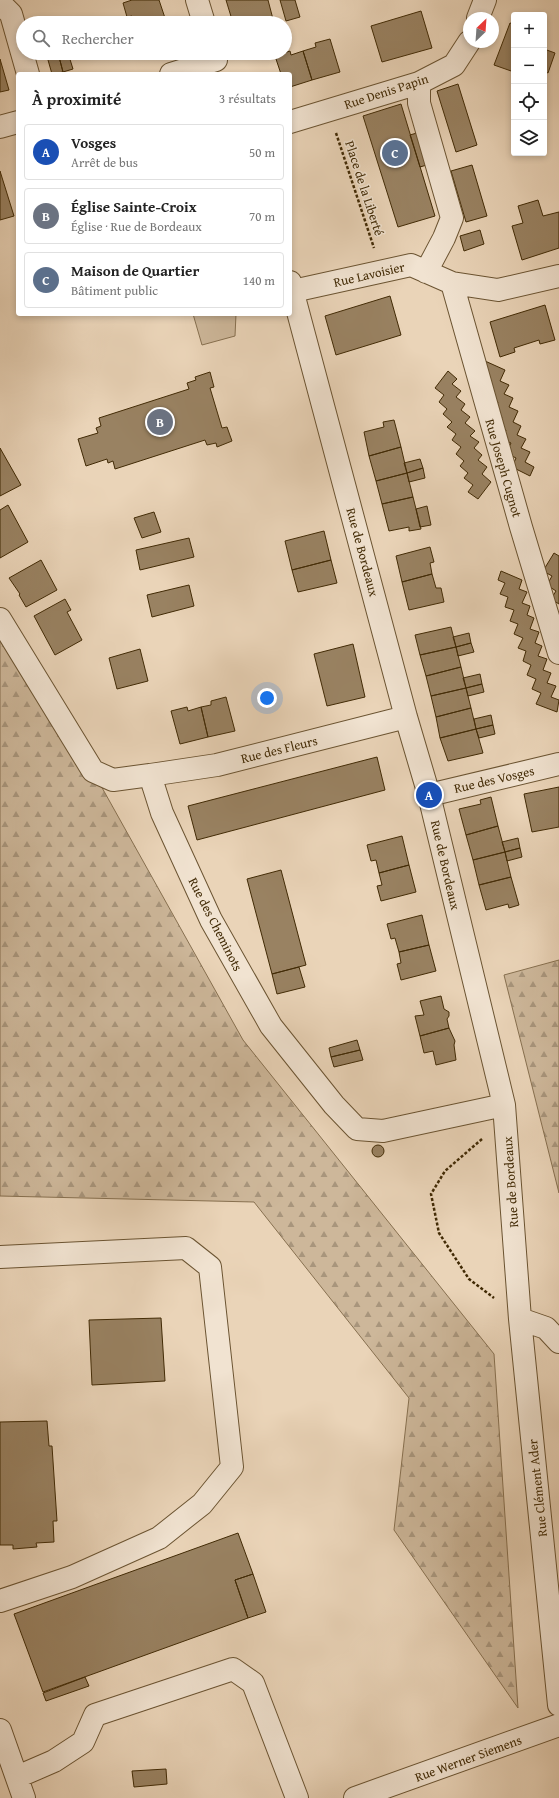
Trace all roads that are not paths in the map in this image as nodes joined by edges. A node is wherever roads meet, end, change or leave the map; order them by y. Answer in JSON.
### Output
{"nodes":[{"id":1,"x":197,"y":0,"type":"edge"},
{"id":2,"x":485,"y":0,"type":"edge"},
{"id":3,"x":0,"y":3,"type":"edge"},
{"id":4,"x":480,"y":12,"type":"edge"},
{"id":5,"x":202,"y":16,"type":"edge"},
{"id":6,"x":16,"y":32,"type":"edge"},
{"id":7,"x":465,"y":48,"type":"edge"},
{"id":8,"x":24,"y":60,"type":"edge"},
{"id":9,"x":217,"y":62,"type":"edge"},
{"id":10,"x":27,"y":72,"type":"edge"},
{"id":11,"x":179,"y":72,"type":"edge"},
{"id":12,"x":419,"y":83,"type":"junction"},
{"id":13,"x":292,"y":121,"type":"edge"},
{"id":14,"x":16,"y":123,"type":"edge"},
{"id":15,"x":0,"y":127,"type":"edge"},
{"id":16,"x":426,"y":272,"type":"junction"},
{"id":17,"x":559,"y":276,"type":"edge"},
{"id":18,"x":452,"y":283,"type":"junction"},
{"id":19,"x":292,"y":286,"type":"edge"},
{"id":20,"x":0,"y":619,"type":"edge"},
{"id":21,"x":559,"y":653,"type":"edge"},
{"id":22,"x":406,"y":717,"type":"junction"},
{"id":23,"x":559,"y":764,"type":"edge"},
{"id":24,"x":150,"y":775,"type":"junction"},
{"id":25,"x":430,"y":795,"type":"junction"},
{"id":26,"x":504,"y":1113,"type":"junction"},
{"id":27,"x":0,"y":1257,"type":"edge"},
{"id":28,"x":520,"y":1319,"type":"junction"},
{"id":29,"x":559,"y":1342,"type":"edge"},
{"id":30,"x":0,"y":1601,"type":"edge"},
{"id":31,"x":559,"y":1705,"type":"edge"},
{"id":32,"x":559,"y":1725,"type":"edge"},
{"id":33,"x":0,"y":1730,"type":"edge"},
{"id":34,"x":17,"y":1777,"type":"junction"},
{"id":35,"x":24,"y":1798,"type":"edge"},
{"id":36,"x":297,"y":1798,"type":"edge"},
{"id":37,"x":355,"y":1798,"type":"edge"}],
"edges":[{"from":1,"to":5,"type":"street"},
{"from":2,"to":4,"type":"street"},
{"from":3,"to":6,"type":"street"},
{"from":7,"to":12,"type":"street","name":"Rue Denis Papin"},
{"from":8,"to":10,"type":"street"},
{"from":9,"to":11,"type":"street"},
{"from":12,"to":13,"type":"street","name":"Rue Denis Papin"},
{"from":12,"to":16,"type":"street"},
{"from":14,"to":15,"type":"street"},
{"from":16,"to":18,"type":"street","name":"Rue Lavoisier"},
{"from":16,"to":19,"type":"street","name":"Rue Lavoisier"},
{"from":17,"to":18,"type":"street","name":"Rue Lavoisier"},
{"from":18,"to":21,"type":"street","name":"Rue Joseph Cugnot"},
{"from":19,"to":22,"type":"street","name":"Rue de Bordeaux"},
{"from":20,"to":24,"type":"street"},
{"from":22,"to":24,"type":"street","name":"Rue des Fleurs"},
{"from":22,"to":25,"type":"street","name":"Rue de Bordeaux"},
{"from":23,"to":25,"type":"street","name":"Rue des Vosges"},
{"from":24,"to":26,"type":"street","name":"Rue des Cheminots"},
{"from":25,"to":26,"type":"street","name":"Rue de Bordeaux"},
{"from":26,"to":28,"type":"street","name":"Rue de Bordeaux"},
{"from":27,"to":30,"type":"street"},
{"from":28,"to":29,"type":"street"},
{"from":28,"to":31,"type":"street","name":"Rue Clément Ader"},
{"from":32,"to":37,"type":"street","name":"Rue Werner Siemens"},
{"from":33,"to":34,"type":"street"},
{"from":34,"to":35,"type":"street"},
{"from":34,"to":36,"type":"street"}]}
